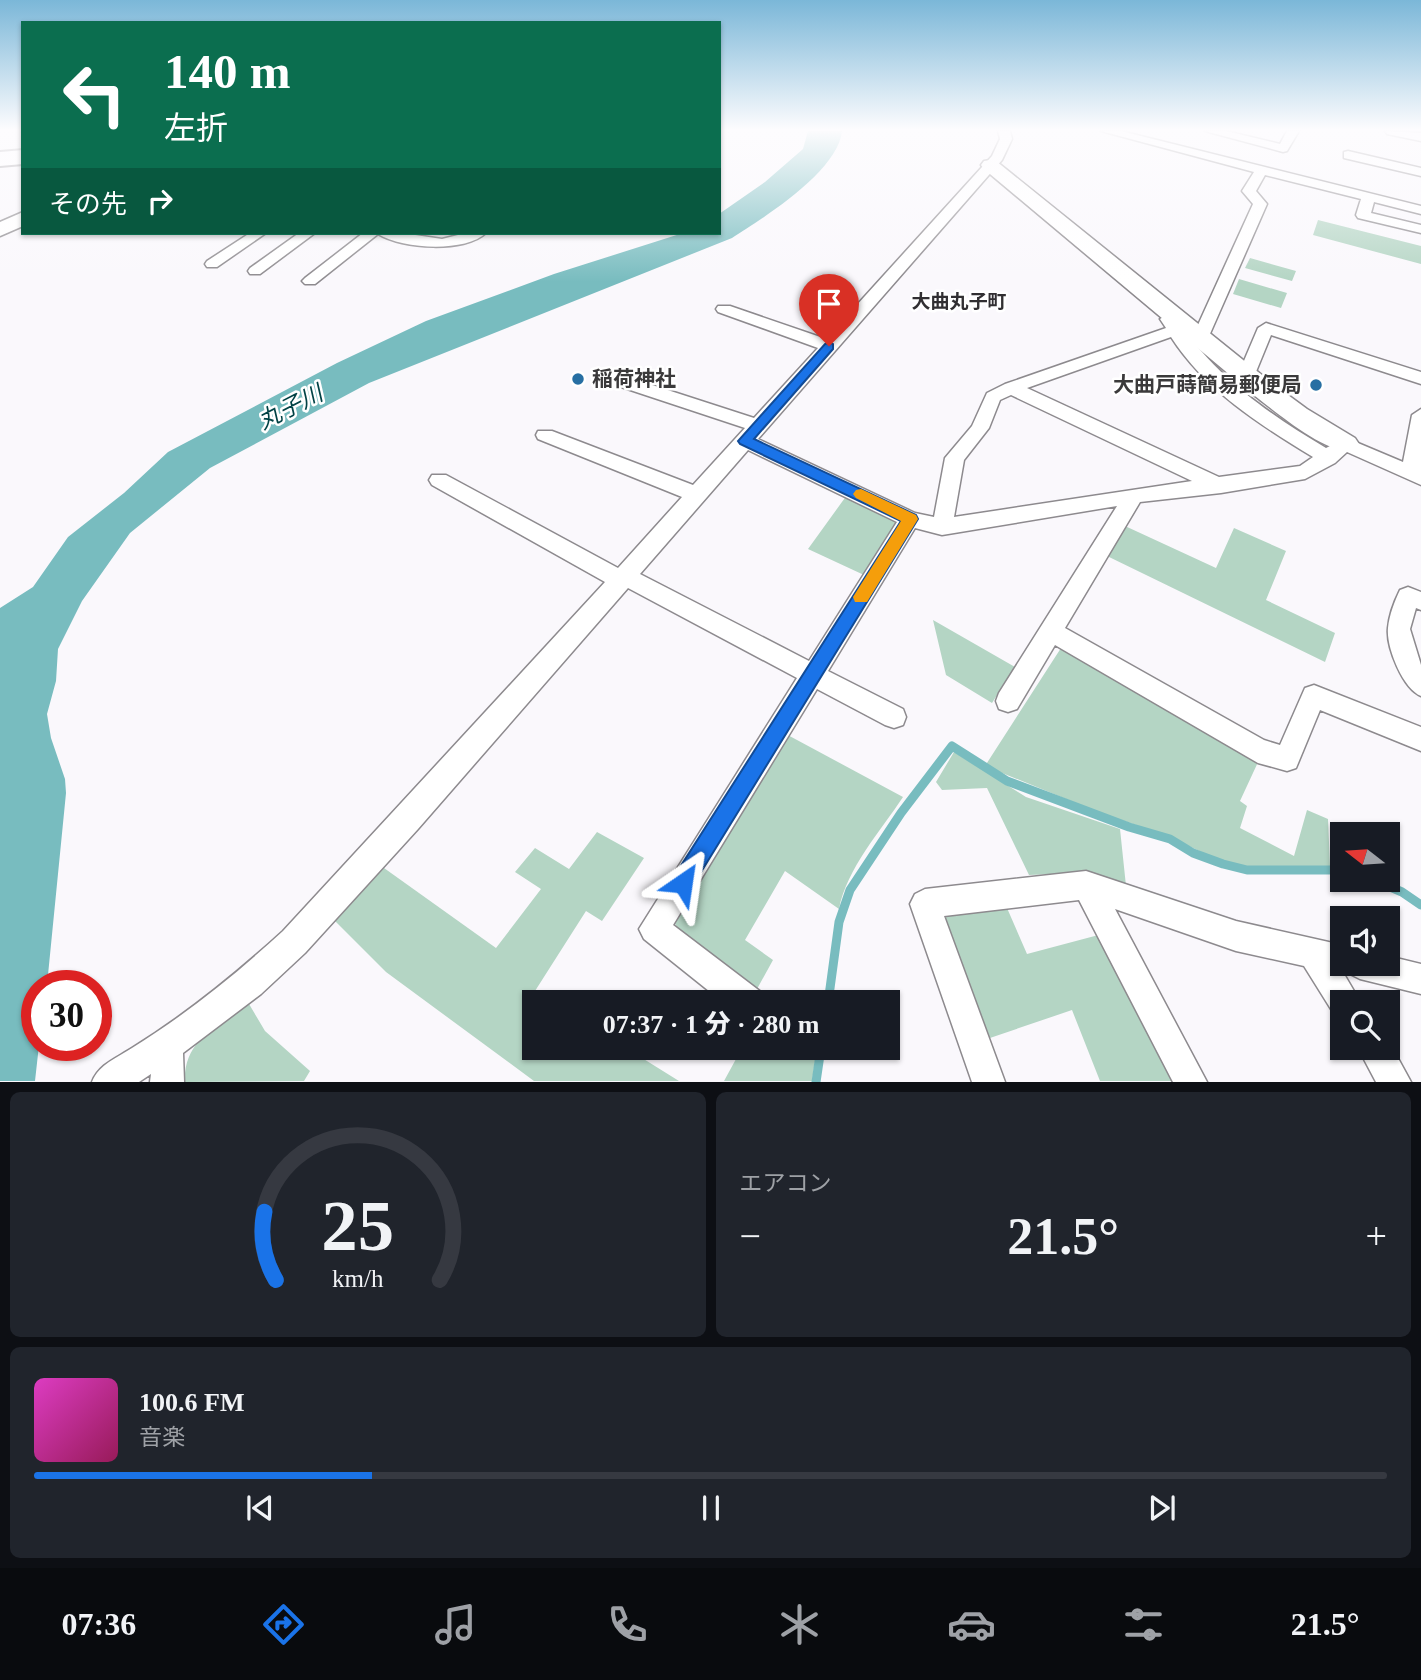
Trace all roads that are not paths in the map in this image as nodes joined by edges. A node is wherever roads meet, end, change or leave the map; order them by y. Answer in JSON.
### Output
{"nodes":[{"id":1,"x":975,"y":181,"type":"edge"},
{"id":2,"x":1011,"y":181,"type":"edge"},
{"id":3,"x":1255,"y":181,"type":"edge"},
{"id":4,"x":1309,"y":181,"type":"edge"},
{"id":5,"x":1369,"y":196,"type":"junction"},
{"id":6,"x":1421,"y":210,"type":"edge"},
{"id":7,"x":21,"y":219,"type":"edge"},
{"id":8,"x":1421,"y":229,"type":"edge"},
{"id":9,"x":0,"y":230,"type":"edge"},
{"id":10,"x":256,"y":235,"type":"edge"},
{"id":11,"x":306,"y":235,"type":"edge"},
{"id":12,"x":369,"y":235,"type":"edge"},
{"id":13,"x":397,"y":235,"type":"edge"},
{"id":14,"x":474,"y":235,"type":"edge"},
{"id":15,"x":212,"y":264,"type":"dead end"},
{"id":16,"x":255,"y":271,"type":"dead end"},
{"id":17,"x":310,"y":281,"type":"dead end"},
{"id":18,"x":1158,"y":301,"type":"junction"},
{"id":19,"x":724,"y":309,"type":"dead end"},
{"id":20,"x":1174,"y":330,"type":"junction"},
{"id":21,"x":1201,"y":336,"type":"junction"},
{"id":22,"x":829,"y":346,"type":"junction"},
{"id":23,"x":1247,"y":375,"type":"junction"},
{"id":24,"x":609,"y":377,"type":"dead end"},
{"id":25,"x":1421,"y":379,"type":"edge"},
{"id":26,"x":1011,"y":388,"type":"junction"},
{"id":27,"x":1421,"y":415,"type":"edge"},
{"id":28,"x":752,"y":433,"type":"junction"},
{"id":29,"x":545,"y":435,"type":"dead end"},
{"id":30,"x":1346,"y":444,"type":"junction"},
{"id":31,"x":1328,"y":458,"type":"junction"},
{"id":32,"x":1415,"y":475,"type":"edge"},
{"id":33,"x":439,"y":480,"type":"dead end"},
{"id":34,"x":1221,"y":486,"type":"junction"},
{"id":35,"x":697,"y":495,"type":"junction"},
{"id":36,"x":1134,"y":496,"type":"junction"},
{"id":37,"x":910,"y":519,"type":"junction"},
{"id":38,"x":942,"y":527,"type":"junction"},
{"id":39,"x":622,"y":578,"type":"junction"},
{"id":40,"x":1421,"y":601,"type":"edge"},
{"id":41,"x":1053,"y":632,"type":"junction"},
{"id":42,"x":813,"y":675,"type":"junction"},
{"id":43,"x":1421,"y":685,"type":"edge"},
{"id":44,"x":1008,"y":701,"type":"dead end"},
{"id":45,"x":894,"y":718,"type":"dead end"},
{"id":46,"x":1421,"y":739,"type":"edge"},
{"id":47,"x":1086,"y":885,"type":"junction"},
{"id":48,"x":1313,"y":953,"type":"junction"},
{"id":49,"x":1330,"y":957,"type":"edge"},
{"id":50,"x":1400,"y":974,"type":"edge"},
{"id":51,"x":1421,"y":979,"type":"edge"},
{"id":52,"x":733,"y":990,"type":"edge"},
{"id":53,"x":1337,"y":990,"type":"edge"},
{"id":54,"x":167,"y":1045,"type":"junction"},
{"id":55,"x":1381,"y":1060,"type":"edge"},
{"id":56,"x":108,"y":1082,"type":"edge"},
{"id":57,"x":167,"y":1082,"type":"edge"},
{"id":58,"x":989,"y":1082,"type":"edge"},
{"id":59,"x":1191,"y":1082,"type":"edge"},
{"id":60,"x":1395,"y":1082,"type":"edge"}],
"edges":[{"from":1,"to":22,"type":"street"},
{"from":2,"to":18,"type":"street"},
{"from":3,"to":21,"type":"street"},
{"from":4,"to":5,"type":"street"},
{"from":5,"to":6,"type":"street"},
{"from":5,"to":8,"type":"street"},
{"from":7,"to":9,"type":"street"},
{"from":10,"to":15,"type":"street"},
{"from":11,"to":16,"type":"street"},
{"from":12,"to":17,"type":"street"},
{"from":13,"to":14,"type":"street"},
{"from":18,"to":20,"type":"street"},
{"from":18,"to":21,"type":"street"},
{"from":19,"to":22,"type":"street"},
{"from":20,"to":26,"type":"street"},
{"from":20,"to":31,"type":"street"},
{"from":21,"to":23,"type":"street"},
{"from":22,"to":28,"type":"street"},
{"from":23,"to":25,"type":"street"},
{"from":23,"to":30,"type":"street"},
{"from":24,"to":28,"type":"street"},
{"from":26,"to":34,"type":"street"},
{"from":26,"to":38,"type":"street"},
{"from":27,"to":32,"type":"street"},
{"from":28,"to":35,"type":"street"},
{"from":28,"to":37,"type":"street"},
{"from":29,"to":35,"type":"street"},
{"from":30,"to":31,"type":"street"},
{"from":30,"to":32,"type":"street"},
{"from":31,"to":34,"type":"street"},
{"from":33,"to":39,"type":"street"},
{"from":34,"to":36,"type":"street"},
{"from":35,"to":39,"type":"street"},
{"from":36,"to":38,"type":"street"},
{"from":36,"to":41,"type":"street"},
{"from":37,"to":38,"type":"street"},
{"from":37,"to":42,"type":"street"},
{"from":39,"to":42,"type":"street"},
{"from":39,"to":54,"type":"street"},
{"from":40,"to":43,"type":"street"},
{"from":41,"to":44,"type":"street"},
{"from":41,"to":46,"type":"street"},
{"from":42,"to":45,"type":"street"},
{"from":42,"to":52,"type":"street"},
{"from":47,"to":48,"type":"street"},
{"from":47,"to":58,"type":"street"},
{"from":47,"to":59,"type":"street"},
{"from":48,"to":49,"type":"street"},
{"from":48,"to":53,"type":"street"},
{"from":50,"to":51,"type":"street"},
{"from":54,"to":56,"type":"street"},
{"from":54,"to":57,"type":"street"},
{"from":55,"to":60,"type":"street"}]}
